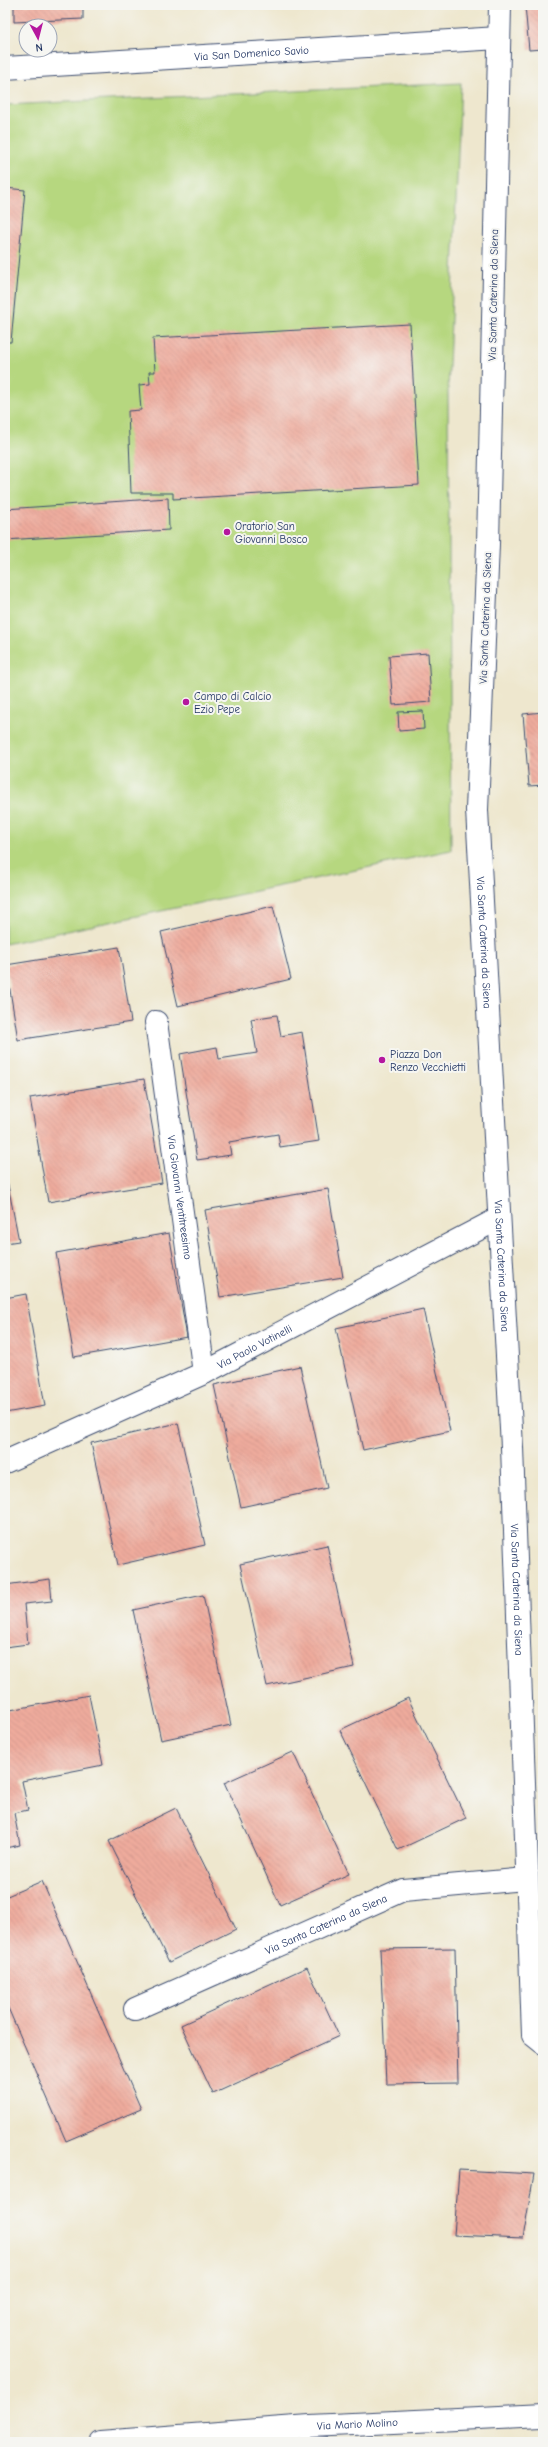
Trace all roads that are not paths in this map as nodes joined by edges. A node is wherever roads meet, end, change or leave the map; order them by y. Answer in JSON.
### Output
{"nodes":[{"id":1,"x":500,"y":5,"type":"edge"},
{"id":2,"x":499,"y":38,"type":"junction"},
{"id":3,"x":5,"y":68,"type":"edge"},
{"id":4,"x":156,"y":1022,"type":"dead end"},
{"id":5,"x":498,"y":1219,"type":"junction"},
{"id":6,"x":204,"y":1373,"type":"junction"},
{"id":7,"x":5,"y":1462,"type":"edge"},
{"id":8,"x":526,"y":1879,"type":"junction"},
{"id":9,"x":136,"y":2009,"type":"dead end"},
{"id":10,"x":543,"y":2043,"type":"edge"},
{"id":11,"x":543,"y":2415,"type":"edge"},
{"id":12,"x":100,"y":2442,"type":"edge"}],
"edges":[{"from":1,"to":2,"type":"street","name":"Via Santa Caterina da Siena"},
{"from":2,"to":3,"type":"street","name":"Via San Domenico Savio"},
{"from":2,"to":5,"type":"street","name":"Via Santa Caterina da Siena"},
{"from":4,"to":6,"type":"street","name":"Via Giovanni Ventitreesimo"},
{"from":5,"to":6,"type":"street","name":"Via Paolo Votinelli"},
{"from":5,"to":8,"type":"street","name":"Via Santa Caterina da Siena"},
{"from":6,"to":7,"type":"street","name":"Via Paolo Votinelli"},
{"from":8,"to":9,"type":"street","name":"Via Santa Caterina da Siena"},
{"from":8,"to":10,"type":"street","name":"Via Santa Caterina da Siena"},
{"from":11,"to":12,"type":"street","name":"Via Mario Molino"}]}
